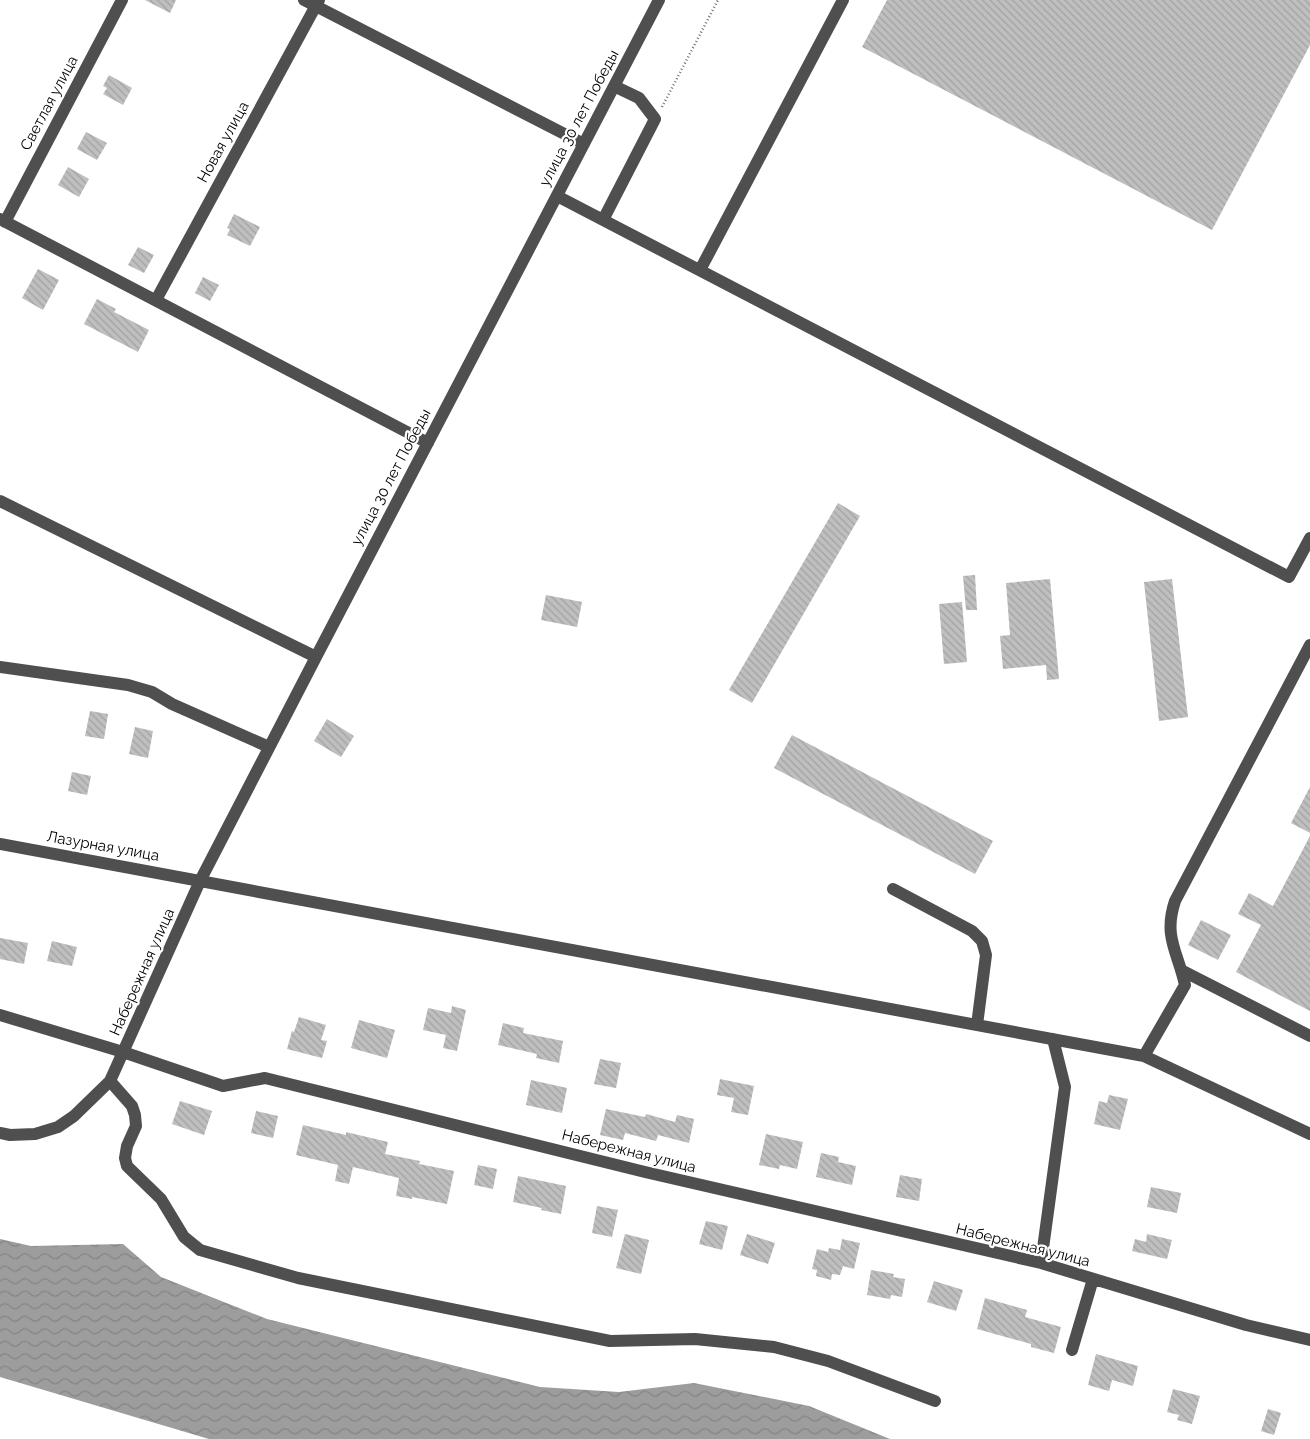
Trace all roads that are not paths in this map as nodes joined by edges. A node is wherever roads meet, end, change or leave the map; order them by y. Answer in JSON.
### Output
{"nodes":[{"id":1,"x":122,"y":0,"type":"edge"},
{"id":2,"x":659,"y":0,"type":"edge"},
{"id":3,"x":843,"y":0,"type":"edge"},
{"id":4,"x":313,"y":2,"type":"edge"},
{"id":5,"x":614,"y":86,"type":"junction"},
{"id":6,"x":584,"y":144,"type":"junction"},
{"id":7,"x":557,"y":196,"type":"junction"},
{"id":8,"x":3,"y":220,"type":"edge"},
{"id":9,"x":603,"y":220,"type":"junction"},
{"id":10,"x":700,"y":270,"type":"junction"},
{"id":11,"x":156,"y":300,"type":"junction"},
{"id":12,"x":428,"y":443,"type":"junction"},
{"id":13,"x":0,"y":501,"type":"edge"},
{"id":14,"x":1310,"y":538,"type":"edge"},
{"id":15,"x":1310,"y":645,"type":"edge"},
{"id":16,"x":316,"y":656,"type":"junction"},
{"id":17,"x":0,"y":668,"type":"edge"},
{"id":18,"x":269,"y":747,"type":"junction"},
{"id":19,"x":0,"y":844,"type":"edge"},
{"id":20,"x":200,"y":881,"type":"junction"},
{"id":21,"x":893,"y":889,"type":"dead end"},
{"id":22,"x":1180,"y":970,"type":"junction"},
{"id":23,"x":0,"y":1015,"type":"edge"},
{"id":24,"x":977,"y":1025,"type":"junction"},
{"id":25,"x":1310,"y":1036,"type":"edge"},
{"id":26,"x":1053,"y":1039,"type":"junction"},
{"id":27,"x":123,"y":1052,"type":"junction"},
{"id":28,"x":1144,"y":1056,"type":"junction"},
{"id":29,"x":110,"y":1081,"type":"junction"},
{"id":30,"x":1308,"y":1129,"type":"edge"},
{"id":31,"x":0,"y":1134,"type":"edge"},
{"id":32,"x":1041,"y":1263,"type":"junction"},
{"id":33,"x":1092,"y":1279,"type":"junction"},
{"id":34,"x":1310,"y":1340,"type":"edge"},
{"id":35,"x":1072,"y":1350,"type":"dead end"},
{"id":36,"x":935,"y":1401,"type":"dead end"}],
"edges":[{"from":1,"to":8,"type":"street","name":"Светлая улица"},
{"from":2,"to":5,"type":"street","name":"улица 30 лет Победы"},
{"from":3,"to":10,"type":"street"},
{"from":4,"to":6,"type":"street"},
{"from":4,"to":11,"type":"street","name":"Новая улица"},
{"from":5,"to":6,"type":"street","name":"улица 30 лет Победы"},
{"from":5,"to":9,"type":"street"},
{"from":6,"to":7,"type":"street","name":"улица 30 лет Победы"},
{"from":7,"to":9,"type":"street"},
{"from":7,"to":12,"type":"street","name":"улица 30 лет Победы"},
{"from":8,"to":11,"type":"street"},
{"from":9,"to":10,"type":"street"},
{"from":10,"to":14,"type":"street"},
{"from":11,"to":12,"type":"street"},
{"from":12,"to":16,"type":"street","name":"улица 30 лет Победы"},
{"from":13,"to":16,"type":"street"},
{"from":15,"to":22,"type":"street"},
{"from":16,"to":18,"type":"street","name":"улица 30 лет Победы"},
{"from":17,"to":18,"type":"street"},
{"from":18,"to":20,"type":"street","name":"Набережная улица"},
{"from":19,"to":20,"type":"street","name":"Лазурная улица"},
{"from":20,"to":24,"type":"street","name":"Лазурная улица"},
{"from":20,"to":27,"type":"street","name":"Набережная улица"},
{"from":21,"to":24,"type":"street"},
{"from":22,"to":25,"type":"street"},
{"from":22,"to":28,"type":"street"},
{"from":23,"to":27,"type":"street"},
{"from":24,"to":26,"type":"street","name":"Лазурная улица"},
{"from":26,"to":28,"type":"street","name":"Лазурная улица"},
{"from":26,"to":32,"type":"street"},
{"from":27,"to":29,"type":"street"},
{"from":27,"to":32,"type":"street","name":"Набережная улица"},
{"from":28,"to":30,"type":"street","name":"Лазурная улица"},
{"from":29,"to":31,"type":"street"},
{"from":29,"to":36,"type":"street"},
{"from":32,"to":33,"type":"street","name":"Набережная улица"},
{"from":33,"to":34,"type":"street","name":"Набережная улица"},
{"from":33,"to":35,"type":"street"}]}
